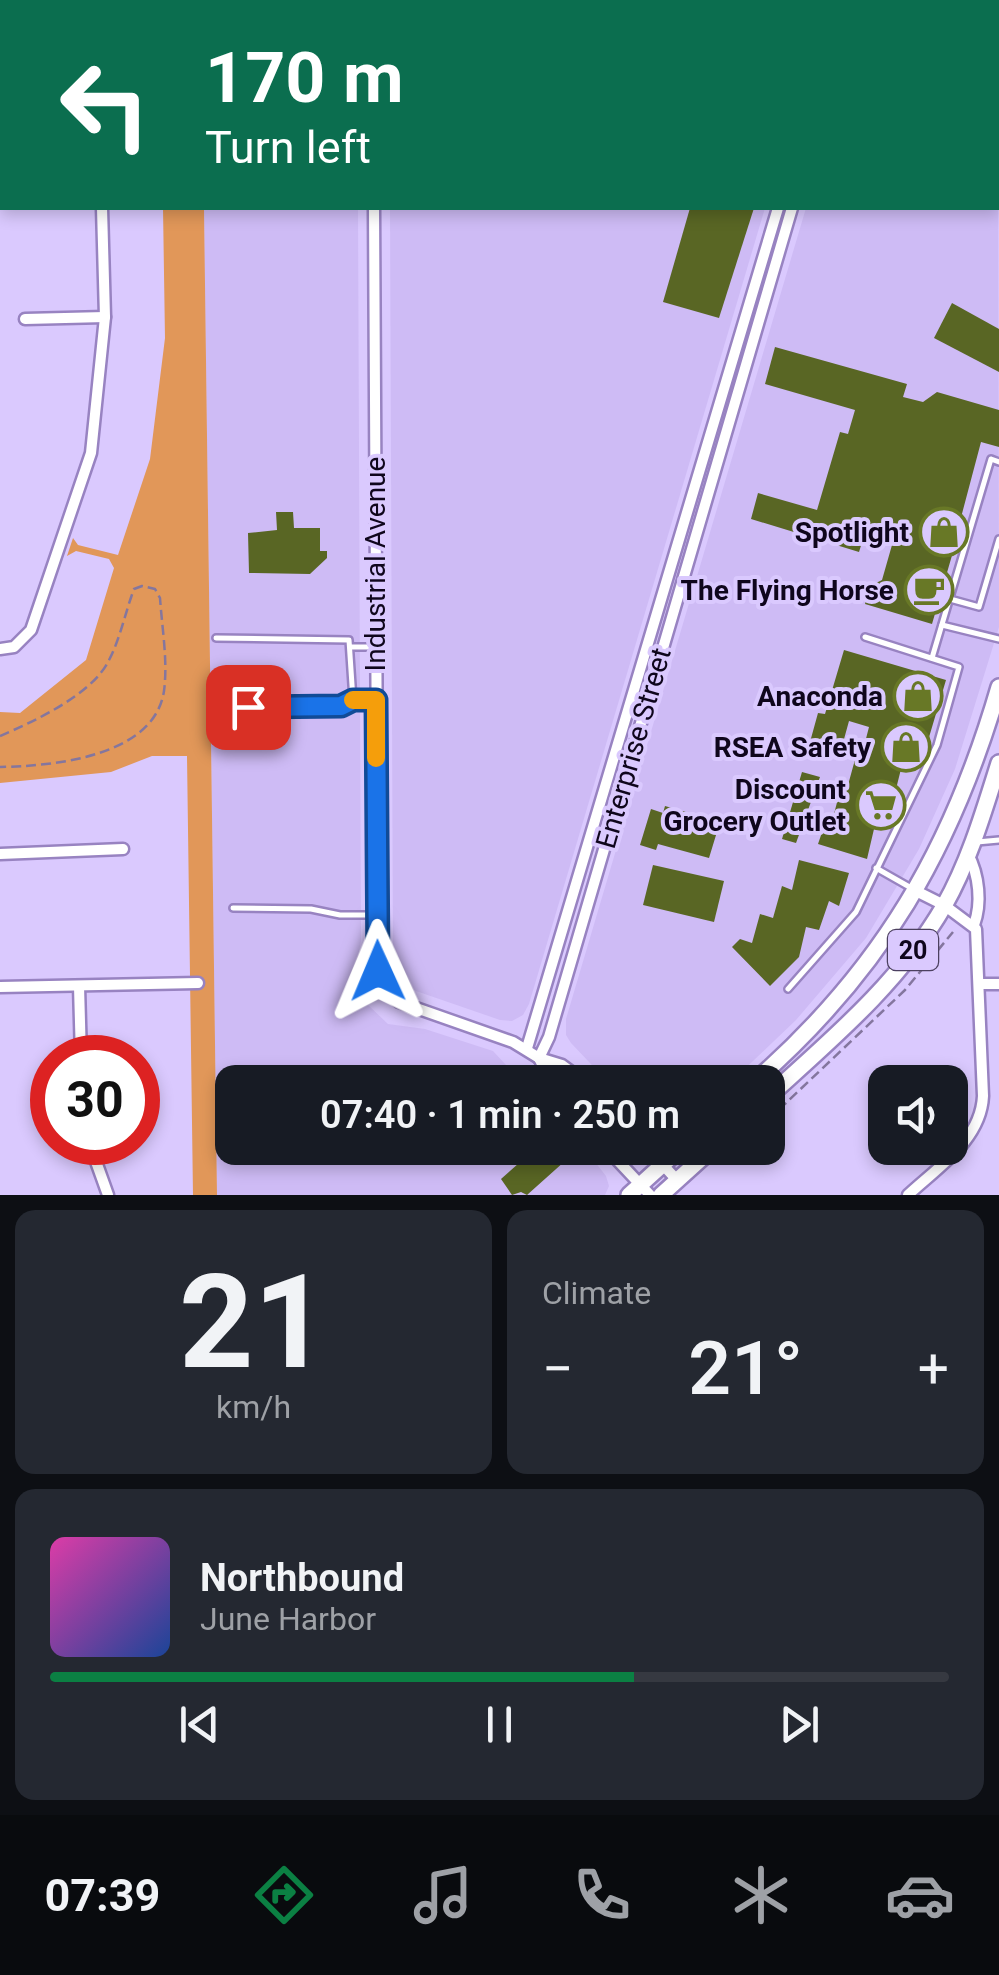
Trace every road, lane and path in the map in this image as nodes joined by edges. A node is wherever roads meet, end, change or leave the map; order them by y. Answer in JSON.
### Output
{"nodes":[{"id":1,"x":102,"y":210,"type":"edge"},
{"id":2,"x":374,"y":210,"type":"edge"},
{"id":3,"x":777,"y":210,"type":"edge"},
{"id":4,"x":791,"y":210,"type":"edge"},
{"id":5,"x":104,"y":317,"type":"junction"},
{"id":6,"x":25,"y":319,"type":"dead end"},
{"id":7,"x":999,"y":462,"type":"edge"},
{"id":8,"x":999,"y":539,"type":"edge"},
{"id":9,"x":950,"y":599,"type":"junction"},
{"id":10,"x":942,"y":625,"type":"junction"},
{"id":11,"x":865,"y":636,"type":"dead end"},
{"id":12,"x":216,"y":638,"type":"dead end"},
{"id":13,"x":999,"y":640,"type":"edge"},
{"id":14,"x":376,"y":646,"type":"junction"},
{"id":15,"x":351,"y":647,"type":"junction"},
{"id":16,"x":0,"y":649,"type":"edge"},
{"id":17,"x":932,"y":658,"type":"junction"},
{"id":18,"x":999,"y":687,"type":"edge"},
{"id":19,"x":353,"y":700,"type":"junction"},
{"id":20,"x":376,"y":700,"type":"junction"},
{"id":21,"x":217,"y":707,"type":"dead end"},
{"id":22,"x":0,"y":736,"type":"edge"},
{"id":23,"x":999,"y":763,"type":"edge"},
{"id":24,"x":0,"y":767,"type":"edge"},
{"id":25,"x":999,"y":840,"type":"edge"},
{"id":26,"x":970,"y":848,"type":"junction"},
{"id":27,"x":124,"y":849,"type":"dead end"},
{"id":28,"x":0,"y":854,"type":"edge"},
{"id":29,"x":876,"y":868,"type":"junction"},
{"id":30,"x":916,"y":891,"type":"junction"},
{"id":31,"x":944,"y":905,"type":"junction"},
{"id":32,"x":233,"y":908,"type":"dead end"},
{"id":33,"x":377,"y":915,"type":"junction"},
{"id":34,"x":974,"y":925,"type":"junction"},
{"id":35,"x":952,"y":932,"type":"dead end"},
{"id":36,"x":198,"y":983,"type":"dead end"},
{"id":37,"x":980,"y":984,"type":"junction"},
{"id":38,"x":999,"y":984,"type":"edge"},
{"id":39,"x":79,"y":986,"type":"junction"},
{"id":40,"x":0,"y":988,"type":"edge"},
{"id":41,"x":788,"y":989,"type":"dead end"},
{"id":42,"x":80,"y":1035,"type":"edge"},
{"id":43,"x":527,"y":1048,"type":"junction"},
{"id":44,"x":539,"y":1058,"type":"junction"},
{"id":45,"x":542,"y":1065,"type":"edge"},
{"id":46,"x":563,"y":1065,"type":"edge"},
{"id":47,"x":772,"y":1065,"type":"edge"},
{"id":48,"x":785,"y":1082,"type":"edge"},
{"id":49,"x":785,"y":1104,"type":"edge"},
{"id":50,"x":97,"y":1165,"type":"edge"},
{"id":51,"x":619,"y":1165,"type":"edge"},
{"id":52,"x":661,"y":1165,"type":"edge"},
{"id":53,"x":663,"y":1165,"type":"edge"},
{"id":54,"x":694,"y":1165,"type":"edge"},
{"id":55,"x":678,"y":1180,"type":"junction"},
{"id":56,"x":640,"y":1192,"type":"edge"},
{"id":57,"x":108,"y":1195,"type":"edge"},
{"id":58,"x":662,"y":1195,"type":"edge"},
{"id":59,"x":908,"y":1195,"type":"edge"}],
"edges":[{"from":1,"to":5,"type":"street"},
{"from":2,"to":14,"type":"street","name":"Industrial Avenue"},
{"from":3,"to":43,"type":"street","name":"Enterprise Street"},
{"from":4,"to":44,"type":"street","name":"Enterprise Street"},
{"from":5,"to":6,"type":"street"},
{"from":5,"to":16,"type":"street"},
{"from":7,"to":9,"type":"lane"},
{"from":8,"to":9,"type":"lane"},
{"from":9,"to":10,"type":"lane"},
{"from":10,"to":13,"type":"lane"},
{"from":10,"to":17,"type":"lane"},
{"from":11,"to":17,"type":"lane"},
{"from":12,"to":15,"type":"lane"},
{"from":14,"to":15,"type":"lane"},
{"from":14,"to":20,"type":"street","name":"Industrial Avenue"},
{"from":15,"to":19,"type":"lane"},
{"from":17,"to":29,"type":"lane"},
{"from":18,"to":30,"type":"main road","number":"20"},
{"from":19,"to":20,"type":"lane"},
{"from":19,"to":21,"type":"lane"},
{"from":20,"to":33,"type":"street","name":"Industrial Avenue"},
{"from":22,"to":24,"type":"path"},
{"from":23,"to":26,"type":"main road","number":"20"},
{"from":25,"to":26,"type":"lane"},
{"from":26,"to":31,"type":"main road","number":"20"},
{"from":26,"to":34,"type":"street"},
{"from":27,"to":28,"type":"street"},
{"from":29,"to":30,"type":"lane"},
{"from":29,"to":41,"type":"lane"},
{"from":30,"to":31,"type":"street"},
{"from":30,"to":47,"type":"main road","number":"20"},
{"from":31,"to":34,"type":"street"},
{"from":31,"to":48,"type":"main road","number":"20"},
{"from":32,"to":33,"type":"lane"},
{"from":33,"to":43,"type":"street","name":"Industrial Avenue"},
{"from":34,"to":37,"type":"street"},
{"from":35,"to":49,"type":"path"},
{"from":36,"to":39,"type":"street"},
{"from":37,"to":38,"type":"street"},
{"from":37,"to":59,"type":"street"},
{"from":39,"to":40,"type":"street"},
{"from":39,"to":42,"type":"street"},
{"from":43,"to":44,"type":"street","name":"Industrial Avenue"},
{"from":44,"to":45,"type":"street","name":"Industrial Avenue"},
{"from":44,"to":46,"type":"street","name":"Industrial Avenue"},
{"from":50,"to":57,"type":"street"},
{"from":51,"to":56,"type":"street"},
{"from":52,"to":56,"type":"main road"},
{"from":53,"to":55,"type":"street"},
{"from":54,"to":55,"type":"main road"},
{"from":55,"to":58,"type":"main road"}]}
